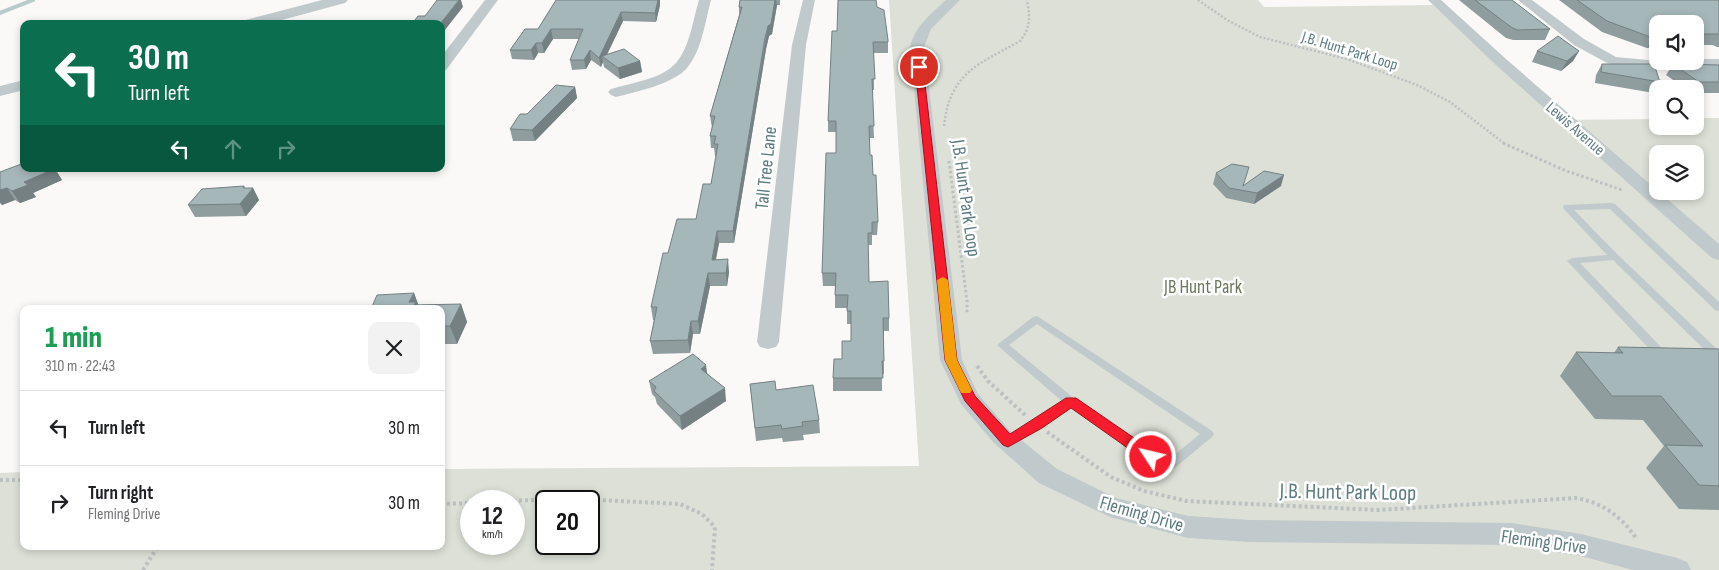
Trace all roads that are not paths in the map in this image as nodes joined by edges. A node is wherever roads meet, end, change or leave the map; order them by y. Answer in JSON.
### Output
{"nodes":[{"id":1,"x":340,"y":0,"type":"edge"},
{"id":2,"x":492,"y":0,"type":"edge"},
{"id":3,"x":705,"y":0,"type":"edge"},
{"id":4,"x":809,"y":0,"type":"edge"},
{"id":5,"x":954,"y":0,"type":"edge"},
{"id":6,"x":1434,"y":0,"type":"edge"},
{"id":7,"x":1524,"y":0,"type":"edge"},
{"id":8,"x":263,"y":20,"type":"edge"},
{"id":9,"x":445,"y":63,"type":"edge"},
{"id":10,"x":1719,"y":63,"type":"edge"},
{"id":11,"x":20,"y":86,"type":"edge"},
{"id":12,"x":0,"y":91,"type":"edge"},
{"id":13,"x":616,"y":92,"type":"dead end"},
{"id":14,"x":1719,"y":254,"type":"edge"},
{"id":15,"x":1615,"y":257,"type":"junction"},
{"id":16,"x":1719,"y":308,"type":"edge"},
{"id":17,"x":768,"y":342,"type":"dead end"},
{"id":18,"x":1680,"y":354,"type":"edge"},
{"id":19,"x":1699,"y":355,"type":"edge"},
{"id":20,"x":1719,"y":357,"type":"edge"},
{"id":21,"x":1071,"y":402,"type":"junction"},
{"id":22,"x":1008,"y":442,"type":"junction"},
{"id":23,"x":1676,"y":570,"type":"edge"}],
"edges":[{"from":1,"to":8,"type":"street"},
{"from":2,"to":9,"type":"street"},
{"from":3,"to":13,"type":"street"},
{"from":4,"to":17,"type":"street","name":"Tall Tree Lane"},
{"from":5,"to":22,"type":"street","name":"Fleming Drive"},
{"from":6,"to":14,"type":"street","name":"Lewis Avenue"},
{"from":7,"to":10,"type":"street"},
{"from":11,"to":12,"type":"street"},
{"from":15,"to":16,"type":"lane"},
{"from":15,"to":18,"type":"lane"},
{"from":15,"to":20,"type":"lane"},
{"from":19,"to":20,"type":"lane"},
{"from":21,"to":21,"type":"lane"},
{"from":21,"to":22,"type":"lane"},
{"from":22,"to":23,"type":"street","name":"Fleming Drive"}]}
